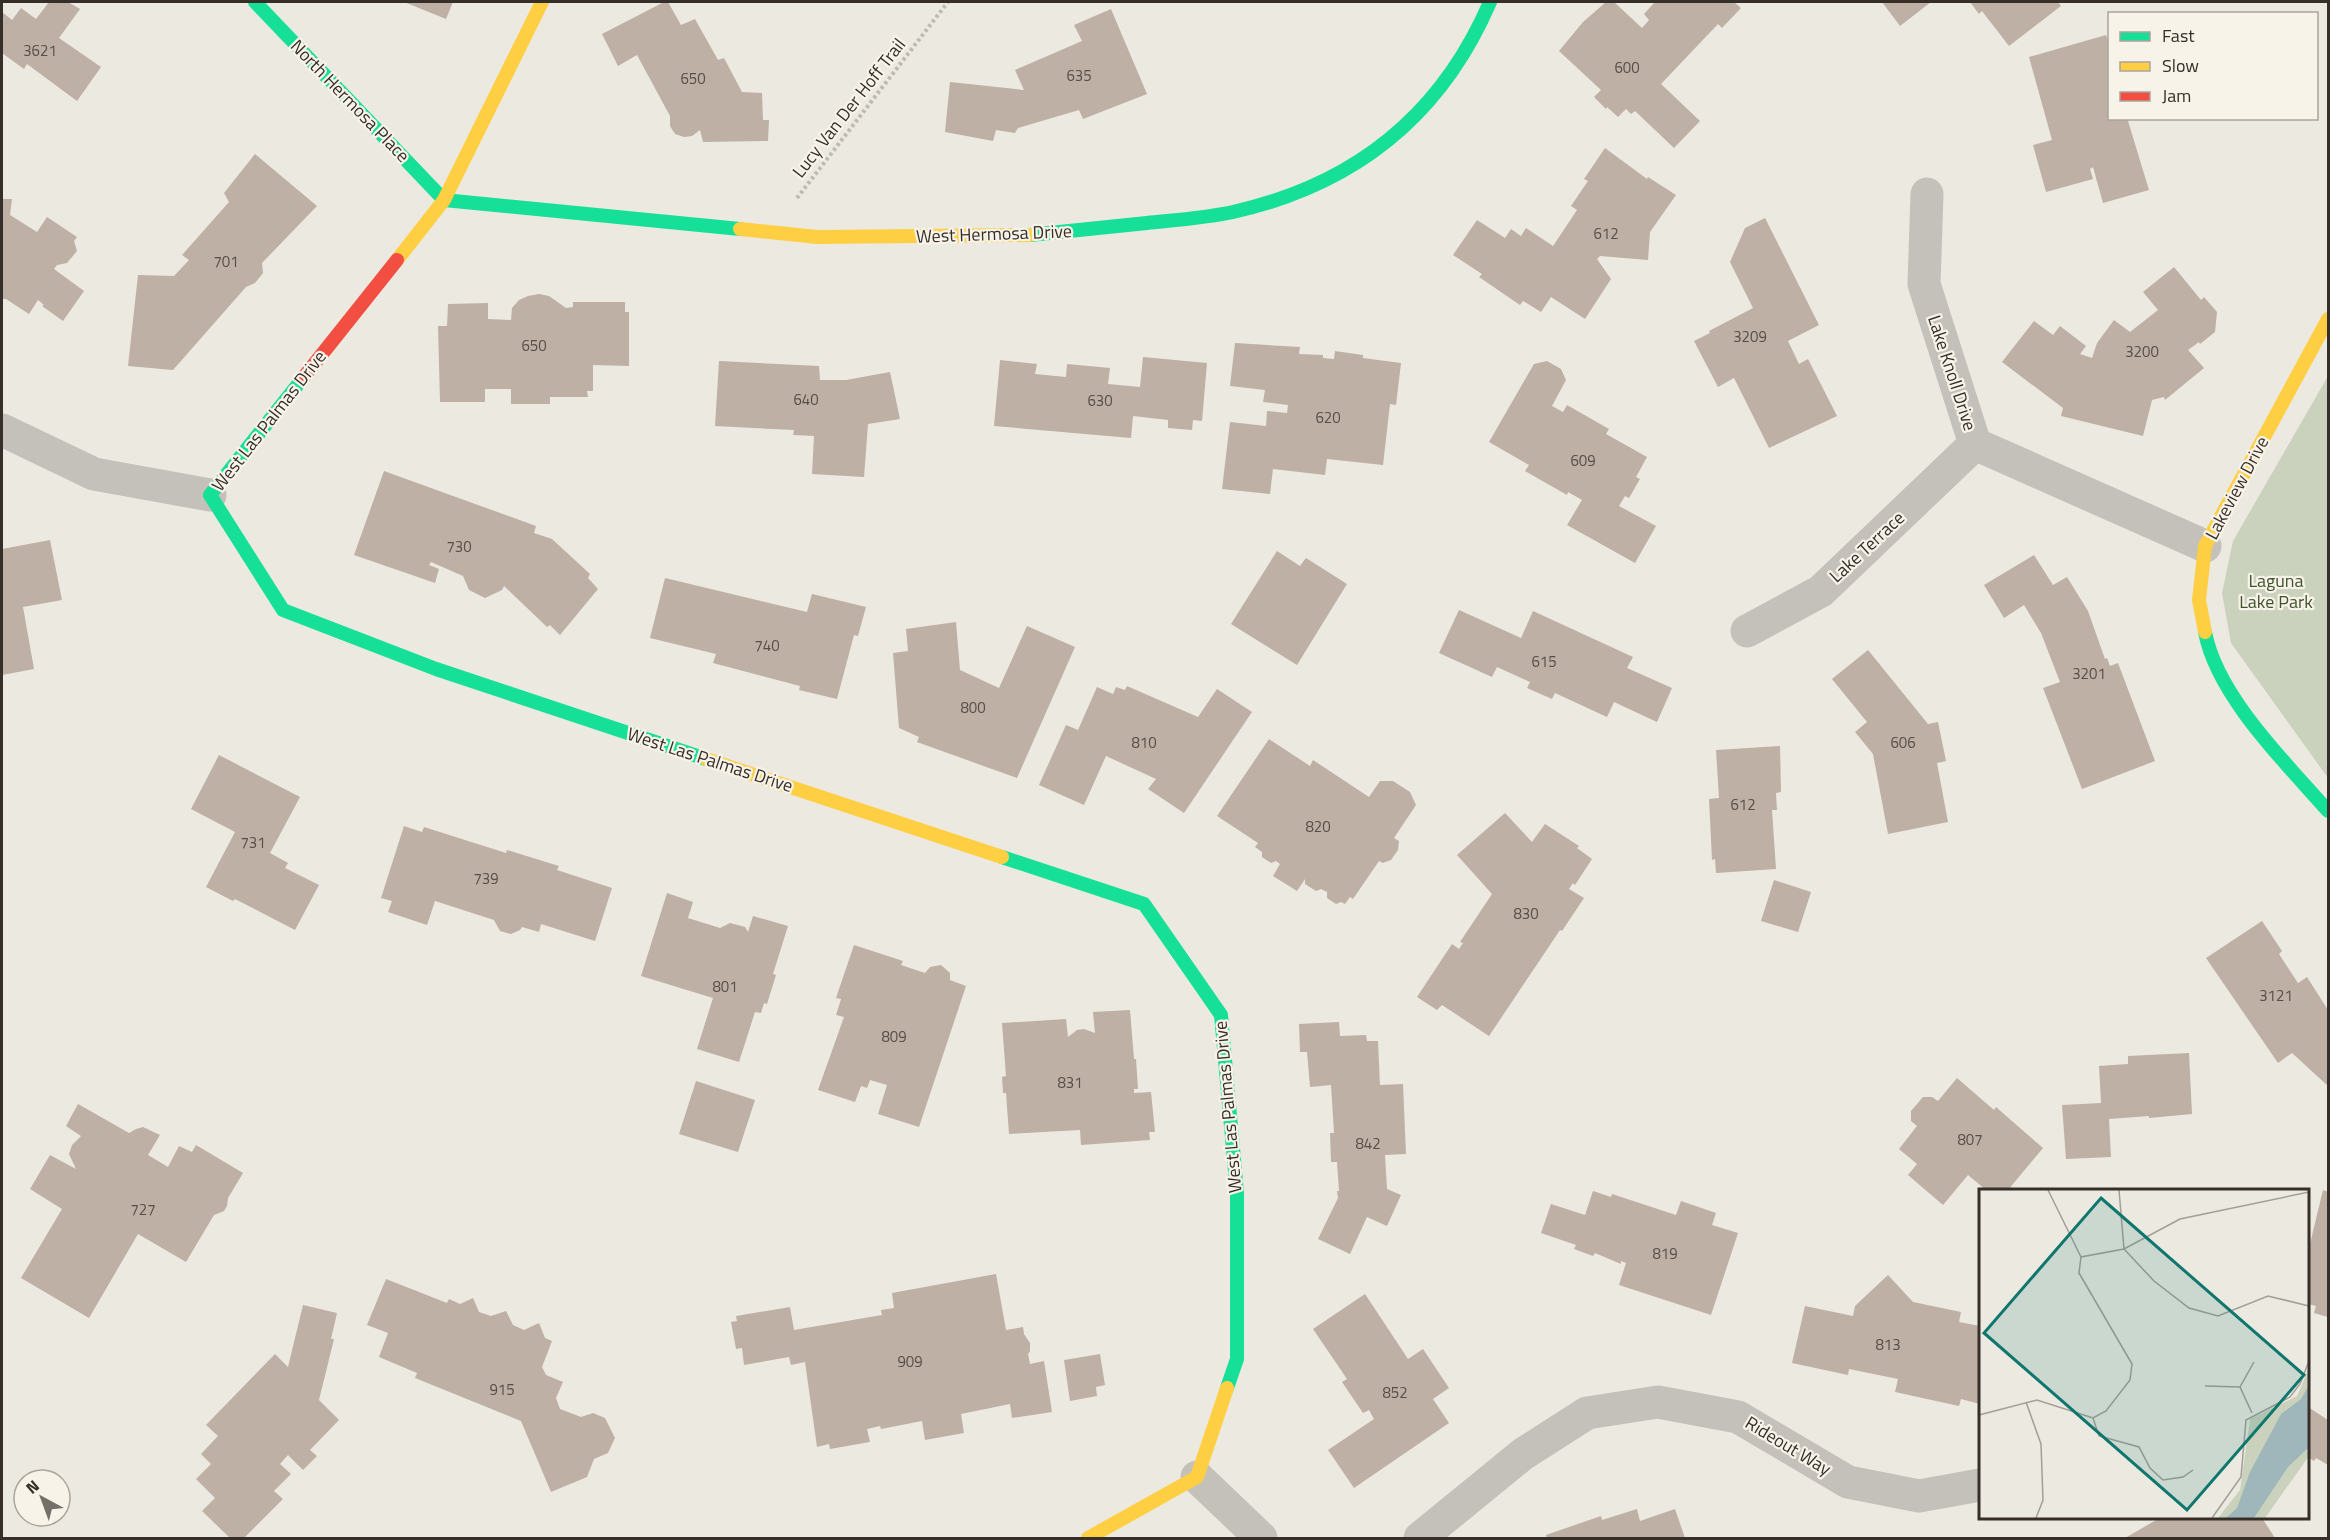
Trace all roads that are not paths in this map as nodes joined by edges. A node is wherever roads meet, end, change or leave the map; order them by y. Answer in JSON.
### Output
{"nodes":[{"id":1,"x":255,"y":2,"type":"edge"},
{"id":2,"x":542,"y":2,"type":"edge"},
{"id":3,"x":1490,"y":2,"type":"edge"},
{"id":4,"x":1928,"y":194,"type":"dead end"},
{"id":5,"x":444,"y":200,"type":"junction"},
{"id":6,"x":2328,"y":319,"type":"edge"},
{"id":7,"x":2,"y":430,"type":"edge"},
{"id":8,"x":1975,"y":444,"type":"junction"},
{"id":9,"x":210,"y":495,"type":"junction"},
{"id":10,"x":2205,"y":546,"type":"junction"},
{"id":11,"x":1747,"y":632,"type":"dead end"},
{"id":12,"x":2328,"y":811,"type":"edge"},
{"id":13,"x":1197,"y":1477,"type":"junction"},
{"id":14,"x":1979,"y":1485,"type":"edge"},
{"id":15,"x":1088,"y":1539,"type":"edge"},
{"id":16,"x":1261,"y":1539,"type":"edge"},
{"id":17,"x":1420,"y":1539,"type":"edge"}],
"edges":[{"from":1,"to":5,"type":"street","name":"North Hermosa Place"},
{"from":2,"to":5,"type":"street","name":"West Las Palmas Drive"},
{"from":3,"to":5,"type":"street","name":"West Hermosa Drive"},
{"from":4,"to":8,"type":"street","name":"Lake Knoll Drive"},
{"from":5,"to":9,"type":"street","name":"West Las Palmas Drive"},
{"from":6,"to":10,"type":"street","name":"Lakeview Drive"},
{"from":7,"to":9,"type":"street"},
{"from":8,"to":10,"type":"street","name":"Lake Knoll Drive"},
{"from":8,"to":11,"type":"street","name":"Lake Terrace"},
{"from":9,"to":13,"type":"street","name":"West Las Palmas Drive"},
{"from":10,"to":12,"type":"street","name":"Lakeview Drive"},
{"from":13,"to":15,"type":"street"},
{"from":13,"to":16,"type":"street"},
{"from":14,"to":17,"type":"street","name":"Rideout Way"}]}
